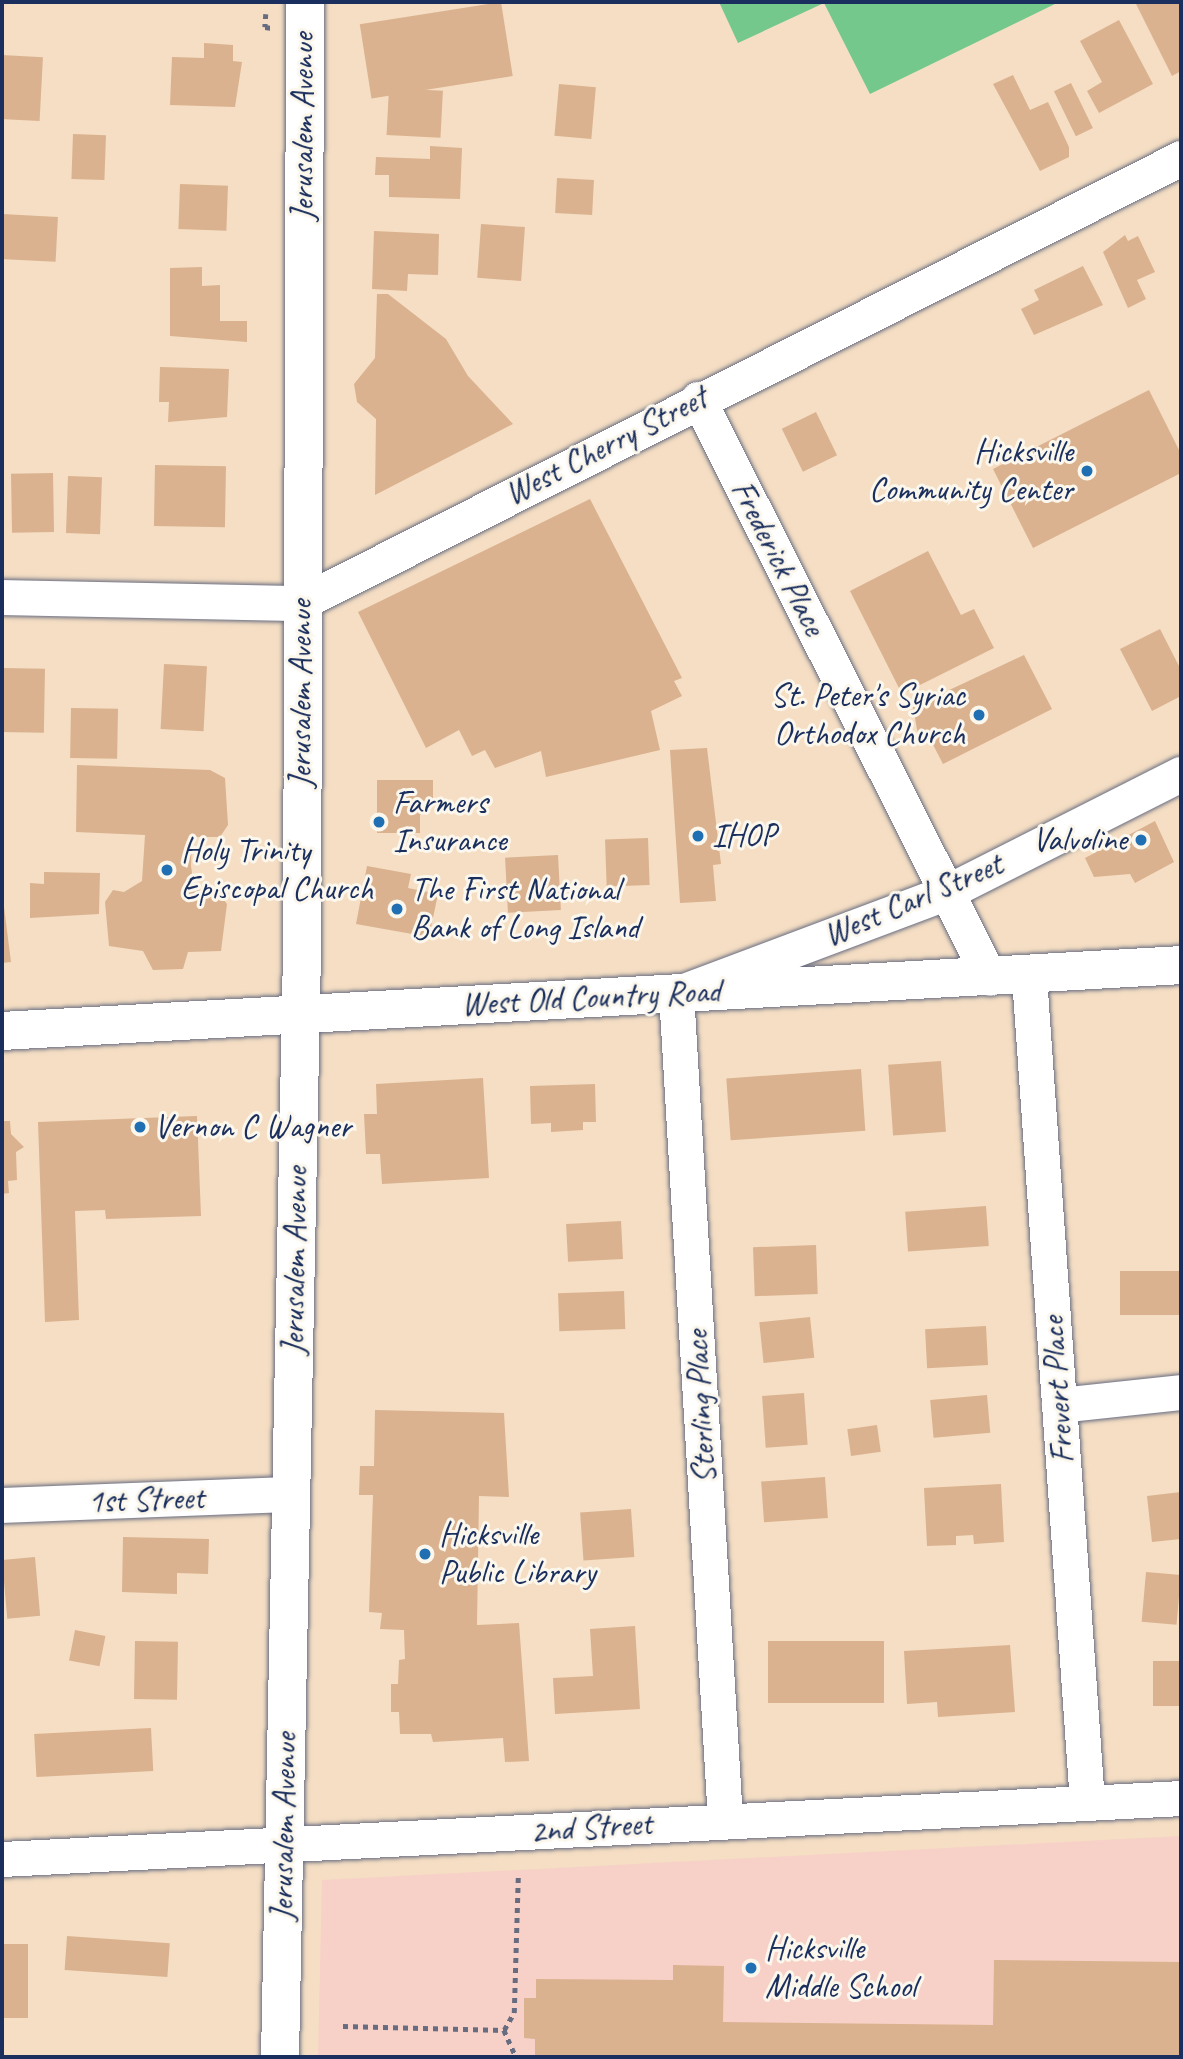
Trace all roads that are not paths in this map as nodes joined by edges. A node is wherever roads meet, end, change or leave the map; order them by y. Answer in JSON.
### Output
{"nodes":[{"id":1,"x":304,"y":2,"type":"edge"},
{"id":2,"x":1181,"y":158,"type":"edge"},
{"id":3,"x":698,"y":399,"type":"junction"},
{"id":4,"x":2,"y":597,"type":"edge"},
{"id":5,"x":300,"y":603,"type":"junction"},
{"id":6,"x":1181,"y":774,"type":"edge"},
{"id":7,"x":947,"y":892,"type":"junction"},
{"id":8,"x":1181,"y":965,"type":"edge"},
{"id":9,"x":1029,"y":977,"type":"junction"},
{"id":10,"x":990,"y":978,"type":"junction"},
{"id":11,"x":676,"y":994,"type":"junction"},
{"id":12,"x":300,"y":1018,"type":"junction"},
{"id":13,"x":2,"y":1031,"type":"edge"},
{"id":14,"x":1181,"y":1392,"type":"edge"},
{"id":15,"x":1059,"y":1405,"type":"junction"},
{"id":16,"x":290,"y":1494,"type":"junction"},
{"id":17,"x":2,"y":1505,"type":"edge"},
{"id":18,"x":1181,"y":1798,"type":"edge"},
{"id":19,"x":1087,"y":1802,"type":"junction"},
{"id":20,"x":725,"y":1820,"type":"junction"},
{"id":21,"x":283,"y":1847,"type":"junction"},
{"id":22,"x":2,"y":1859,"type":"edge"},
{"id":23,"x":280,"y":2057,"type":"edge"}],
"edges":[{"from":1,"to":5,"type":"main road","name":"Jerusalem Avenue"},
{"from":2,"to":3,"type":"street","name":"West Cherry Street"},
{"from":3,"to":5,"type":"street","name":"West Cherry Street"},
{"from":3,"to":7,"type":"street","name":"Frederick Place"},
{"from":4,"to":5,"type":"street","name":"West Cherry Street"},
{"from":5,"to":12,"type":"main road","name":"Jerusalem Avenue"},
{"from":6,"to":7,"type":"street","name":"West Carl Street"},
{"from":7,"to":10,"type":"street","name":"Frederick Place"},
{"from":7,"to":11,"type":"street","name":"West Carl Street"},
{"from":8,"to":9,"type":"main road","name":"West Old Country Road"},
{"from":9,"to":10,"type":"main road","name":"West Old Country Road"},
{"from":9,"to":15,"type":"street","name":"Frevert Place"},
{"from":10,"to":11,"type":"main road","name":"West Old Country Road"},
{"from":11,"to":12,"type":"main road","name":"West Old Country Road"},
{"from":11,"to":20,"type":"street","name":"Sterling Place"},
{"from":12,"to":13,"type":"main road","name":"West Old Country Road"},
{"from":12,"to":16,"type":"main road","name":"Jerusalem Avenue"},
{"from":14,"to":15,"type":"street"},
{"from":15,"to":19,"type":"street","name":"Frevert Place"},
{"from":16,"to":17,"type":"street","name":"1st Street"},
{"from":16,"to":21,"type":"main road","name":"Jerusalem Avenue"},
{"from":18,"to":19,"type":"street","name":"2nd Street"},
{"from":19,"to":20,"type":"street","name":"2nd Street"},
{"from":20,"to":21,"type":"street","name":"2nd Street"},
{"from":21,"to":22,"type":"street","name":"2nd Street"},
{"from":21,"to":23,"type":"main road","name":"Jerusalem Avenue"}]}
